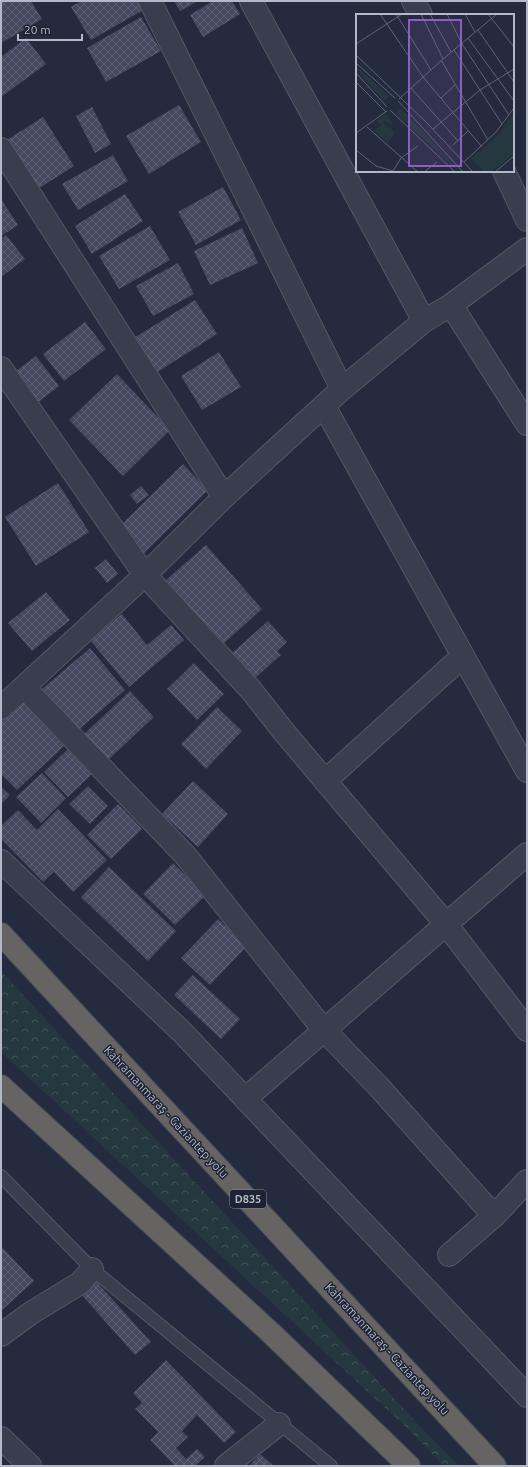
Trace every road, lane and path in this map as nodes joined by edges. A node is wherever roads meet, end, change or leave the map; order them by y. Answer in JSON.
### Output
{"nodes":[{"id":1,"x":150,"y":1,"type":"edge"},
{"id":2,"x":250,"y":1,"type":"edge"},
{"id":3,"x":413,"y":1,"type":"edge"},
{"id":4,"x":420,"y":14,"type":"edge"},
{"id":5,"x":1,"y":149,"type":"edge"},
{"id":6,"x":504,"y":172,"type":"edge"},
{"id":7,"x":527,"y":220,"type":"edge"},
{"id":8,"x":527,"y":249,"type":"edge"},
{"id":9,"x":451,"y":305,"type":"junction"},
{"id":10,"x":424,"y":321,"type":"junction"},
{"id":11,"x":1,"y":368,"type":"edge"},
{"id":12,"x":342,"y":389,"type":"junction"},
{"id":13,"x":324,"y":406,"type":"junction"},
{"id":14,"x":527,"y":424,"type":"edge"},
{"id":15,"x":224,"y":497,"type":"junction"},
{"id":16,"x":145,"y":575,"type":"junction"},
{"id":17,"x":463,"y":656,"type":"junction"},
{"id":18,"x":24,"y":687,"type":"junction"},
{"id":19,"x":1,"y":708,"type":"edge"},
{"id":20,"x":527,"y":771,"type":"edge"},
{"id":21,"x":325,"y":781,"type":"junction"},
{"id":22,"x":527,"y":854,"type":"edge"},
{"id":23,"x":1,"y":861,"type":"edge"},
{"id":24,"x":446,"y":924,"type":"junction"},
{"id":25,"x":1,"y":934,"type":"edge"},
{"id":26,"x":323,"y":1030,"type":"junction"},
{"id":27,"x":527,"y":1030,"type":"edge"},
{"id":28,"x":1,"y":1086,"type":"edge"},
{"id":29,"x":246,"y":1098,"type":"junction"},
{"id":30,"x":1,"y":1176,"type":"edge"},
{"id":31,"x":527,"y":1182,"type":"edge"},
{"id":32,"x":494,"y":1216,"type":"junction"},
{"id":33,"x":450,"y":1255,"type":"dead end"},
{"id":34,"x":92,"y":1269,"type":"junction"},
{"id":35,"x":1,"y":1335,"type":"edge"},
{"id":36,"x":527,"y":1396,"type":"edge"},
{"id":37,"x":279,"y":1424,"type":"junction"},
{"id":38,"x":1,"y":1438,"type":"edge"},
{"id":39,"x":30,"y":1466,"type":"edge"},
{"id":40,"x":226,"y":1466,"type":"edge"},
{"id":41,"x":331,"y":1466,"type":"edge"},
{"id":42,"x":409,"y":1466,"type":"edge"},
{"id":43,"x":495,"y":1466,"type":"edge"}],
"edges":[{"from":1,"to":12,"type":"street"},
{"from":2,"to":10,"type":"street"},
{"from":3,"to":4,"type":"street"},
{"from":5,"to":15,"type":"street"},
{"from":6,"to":7,"type":"street"},
{"from":8,"to":9,"type":"street"},
{"from":9,"to":10,"type":"street"},
{"from":9,"to":14,"type":"street"},
{"from":10,"to":12,"type":"street"},
{"from":11,"to":16,"type":"street"},
{"from":12,"to":13,"type":"street"},
{"from":13,"to":15,"type":"street"},
{"from":13,"to":17,"type":"street"},
{"from":15,"to":16,"type":"street"},
{"from":16,"to":18,"type":"street"},
{"from":16,"to":21,"type":"street"},
{"from":17,"to":20,"type":"street"},
{"from":17,"to":21,"type":"street"},
{"from":18,"to":19,"type":"street"},
{"from":18,"to":26,"type":"street"},
{"from":21,"to":24,"type":"street"},
{"from":22,"to":24,"type":"street"},
{"from":23,"to":29,"type":"street"},
{"from":24,"to":26,"type":"street"},
{"from":24,"to":27,"type":"street"},
{"from":25,"to":43,"type":"highway","name":"Kahramanmaraş - Gaziantep yolu","number":"D835"},
{"from":26,"to":29,"type":"street"},
{"from":26,"to":32,"type":"street"},
{"from":28,"to":42,"type":"highway"},
{"from":29,"to":36,"type":"street"},
{"from":30,"to":34,"type":"lane"},
{"from":31,"to":32,"type":"street"},
{"from":32,"to":33,"type":"street"},
{"from":34,"to":35,"type":"street"},
{"from":34,"to":37,"type":"lane"},
{"from":37,"to":40,"type":"street"},
{"from":37,"to":41,"type":"lane"},
{"from":38,"to":39,"type":"street"}]}
